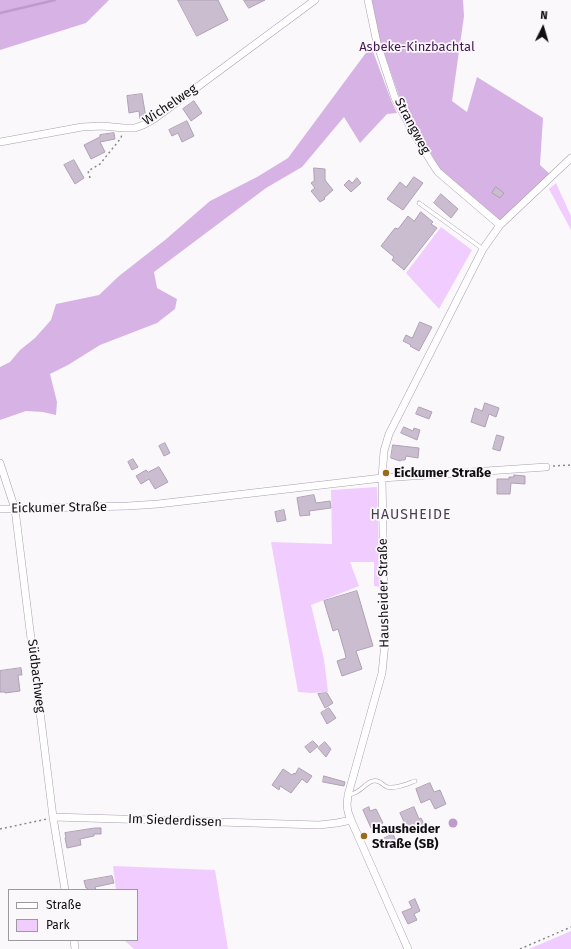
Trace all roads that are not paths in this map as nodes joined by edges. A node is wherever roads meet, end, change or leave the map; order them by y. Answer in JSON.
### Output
{"nodes":[{"id":1,"x":315,"y":0,"type":"edge"},
{"id":2,"x":368,"y":0,"type":"edge"},
{"id":3,"x":0,"y":142,"type":"edge"},
{"id":4,"x":571,"y":158,"type":"edge"},
{"id":5,"x":418,"y":203,"type":"dead end"},
{"id":6,"x":500,"y":225,"type":"junction"},
{"id":7,"x":482,"y":249,"type":"junction"},
{"id":8,"x":0,"y":463,"type":"edge"},
{"id":9,"x":546,"y":467,"type":"road end"},
{"id":10,"x":382,"y":478,"type":"junction"},
{"id":11,"x":0,"y":509,"type":"edge"},
{"id":12,"x":15,"y":509,"type":"junction"},
{"id":13,"x":415,"y":781,"type":"dead end"},
{"id":14,"x":348,"y":794,"type":"junction"},
{"id":15,"x":53,"y":817,"type":"junction"},
{"id":16,"x":350,"y":820,"type":"junction"},
{"id":17,"x":65,"y":889,"type":"edge"},
{"id":18,"x":408,"y":949,"type":"edge"}],
"edges":[{"from":1,"to":3,"type":"street","name":"Wichelweg"},
{"from":2,"to":6,"type":"street","name":"Strangweg"},
{"from":4,"to":6,"type":"street","name":"Hausheider Straße"},
{"from":5,"to":7,"type":"lane"},
{"from":6,"to":7,"type":"street","name":"Hausheider Straße"},
{"from":7,"to":10,"type":"street","name":"Hausheider Straße"},
{"from":8,"to":12,"type":"street","name":"Südbachweg"},
{"from":9,"to":10,"type":"street","name":"Eickumer Straße"},
{"from":10,"to":12,"type":"street","name":"Eickumer Straße"},
{"from":10,"to":14,"type":"street","name":"Hausheider Straße"},
{"from":11,"to":12,"type":"street","name":"Eickumer Straße"},
{"from":12,"to":15,"type":"street","name":"Südbachweg"},
{"from":13,"to":14,"type":"lane"},
{"from":14,"to":16,"type":"street","name":"Hausheider Straße"},
{"from":15,"to":16,"type":"street","name":"Im Siederdissen"},
{"from":15,"to":17,"type":"street","name":"Südbachweg"},
{"from":16,"to":18,"type":"street","name":"Hausheider Straße"}]}
